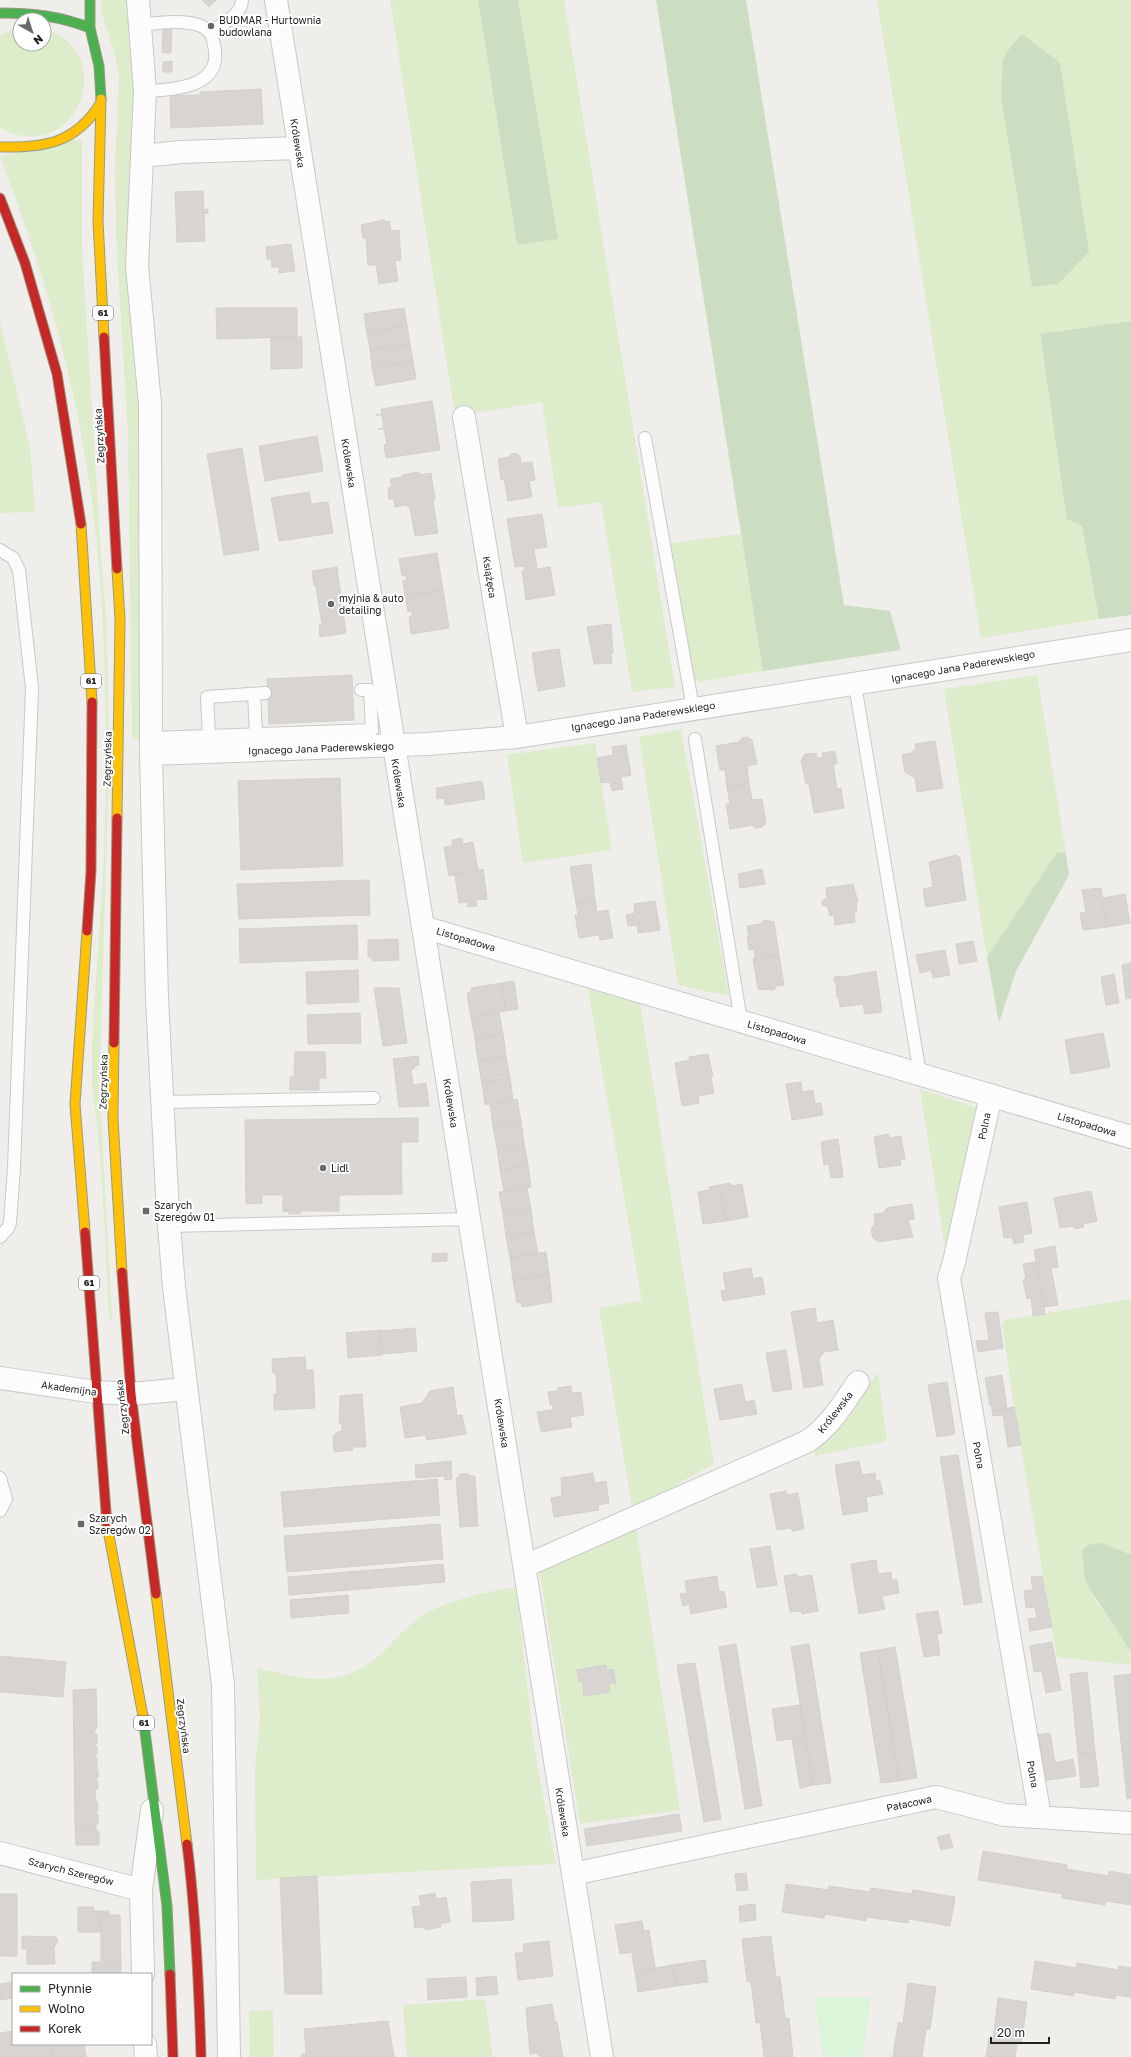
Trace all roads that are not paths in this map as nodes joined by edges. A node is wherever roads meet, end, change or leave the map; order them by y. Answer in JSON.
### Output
{"nodes":[{"id":1,"x":90,"y":0,"type":"edge"},
{"id":2,"x":138,"y":0,"type":"edge"},
{"id":3,"x":242,"y":0,"type":"edge"},
{"id":4,"x":276,"y":0,"type":"edge"},
{"id":5,"x":11,"y":4,"type":"dead end"},
{"id":6,"x":0,"y":13,"type":"edge"},
{"id":7,"x":140,"y":25,"type":"junction"},
{"id":8,"x":90,"y":28,"type":"junction"},
{"id":9,"x":209,"y":32,"type":"junction"},
{"id":10,"x":145,"y":91,"type":"junction"},
{"id":11,"x":100,"y":104,"type":"junction"},
{"id":12,"x":302,"y":146,"type":"junction"},
{"id":13,"x":0,"y":147,"type":"edge"},
{"id":14,"x":143,"y":156,"type":"junction"},
{"id":15,"x":0,"y":198,"type":"edge"},
{"id":16,"x":464,"y":417,"type":"dead end"},
{"id":17,"x":645,"y":438,"type":"dead end"},
{"id":18,"x":0,"y":550,"type":"edge"},
{"id":19,"x":1131,"y":640,"type":"edge"},
{"id":20,"x":854,"y":685,"type":"junction"},
{"id":21,"x":361,"y":690,"type":"dead end"},
{"id":22,"x":693,"y":708,"type":"junction"},
{"id":23,"x":256,"y":734,"type":"junction"},
{"id":24,"x":208,"y":736,"type":"junction"},
{"id":25,"x":517,"y":737,"type":"junction"},
{"id":26,"x":694,"y":739,"type":"dead end"},
{"id":27,"x":393,"y":745,"type":"junction"},
{"id":28,"x":151,"y":746,"type":"junction"},
{"id":29,"x":423,"y":927,"type":"junction"},
{"id":30,"x":741,"y":1021,"type":"junction"},
{"id":31,"x":920,"y":1074,"type":"junction"},
{"id":32,"x":991,"y":1095,"type":"junction"},
{"id":33,"x":374,"y":1098,"type":"dead end"},
{"id":34,"x":163,"y":1102,"type":"junction"},
{"id":35,"x":1131,"y":1137,"type":"edge"},
{"id":36,"x":469,"y":1219,"type":"junction"},
{"id":37,"x":169,"y":1226,"type":"junction"},
{"id":38,"x":0,"y":1237,"type":"edge"},
{"id":39,"x":0,"y":1378,"type":"edge"},
{"id":40,"x":858,"y":1382,"type":"dead end"},
{"id":41,"x":186,"y":1389,"type":"junction"},
{"id":42,"x":96,"y":1392,"type":"junction"},
{"id":43,"x":131,"y":1394,"type":"junction"},
{"id":44,"x":0,"y":1478,"type":"edge"},
{"id":45,"x":0,"y":1511,"type":"edge"},
{"id":46,"x":525,"y":1566,"type":"junction"},
{"id":47,"x":154,"y":1794,"type":"junction"},
{"id":48,"x":1040,"y":1817,"type":"junction"},
{"id":49,"x":1131,"y":1822,"type":"edge"},
{"id":50,"x":0,"y":1853,"type":"edge"},
{"id":51,"x":573,"y":1874,"type":"junction"},
{"id":52,"x":141,"y":1890,"type":"junction"},
{"id":53,"x":143,"y":1973,"type":"edge"},
{"id":54,"x":145,"y":2045,"type":"edge"},
{"id":55,"x":146,"y":2057,"type":"edge"},
{"id":56,"x":173,"y":2057,"type":"edge"},
{"id":57,"x":201,"y":2057,"type":"edge"},
{"id":58,"x":229,"y":2057,"type":"edge"},
{"id":59,"x":602,"y":2057,"type":"edge"}],
"edges":[{"from":1,"to":8,"type":"main road"},
{"from":2,"to":7,"type":"street"},
{"from":3,"to":9,"type":"lane"},
{"from":4,"to":12,"type":"street","name":"Królewska"},
{"from":5,"to":6,"type":"main road"},
{"from":6,"to":8,"type":"main road"},
{"from":7,"to":9,"type":"lane"},
{"from":7,"to":10,"type":"street"},
{"from":8,"to":11,"type":"main road","name":"Zegrzyńska"},
{"from":9,"to":10,"type":"lane"},
{"from":10,"to":14,"type":"street"},
{"from":11,"to":13,"type":"main road"},
{"from":11,"to":43,"type":"main road","name":"Zegrzyńska","number":"61"},
{"from":12,"to":14,"type":"street"},
{"from":12,"to":27,"type":"street","name":"Królewska"},
{"from":14,"to":28,"type":"street"},
{"from":15,"to":42,"type":"main road","name":"Zegrzyńska","number":"61"},
{"from":16,"to":25,"type":"street","name":"Książęca"},
{"from":17,"to":22,"type":"lane"},
{"from":18,"to":38,"type":"lane"},
{"from":19,"to":20,"type":"street","name":"Ignacego Jana Paderewskiego"},
{"from":20,"to":22,"type":"street","name":"Ignacego Jana Paderewskiego"},
{"from":20,"to":31,"type":"lane"},
{"from":21,"to":23,"type":"lane"},
{"from":22,"to":25,"type":"street","name":"Ignacego Jana Paderewskiego"},
{"from":23,"to":24,"type":"lane"},
{"from":23,"to":24,"type":"lane"},
{"from":24,"to":28,"type":"lane"},
{"from":25,"to":27,"type":"street","name":"Ignacego Jana Paderewskiego"},
{"from":26,"to":30,"type":"lane"},
{"from":27,"to":28,"type":"street","name":"Ignacego Jana Paderewskiego"},
{"from":27,"to":29,"type":"street","name":"Królewska"},
{"from":28,"to":34,"type":"street"},
{"from":29,"to":30,"type":"street","name":"Listopadowa"},
{"from":29,"to":36,"type":"street","name":"Królewska"},
{"from":30,"to":31,"type":"street","name":"Listopadowa"},
{"from":31,"to":32,"type":"street","name":"Listopadowa"},
{"from":32,"to":35,"type":"street","name":"Listopadowa"},
{"from":32,"to":48,"type":"street","name":"Polna"},
{"from":33,"to":34,"type":"lane"},
{"from":34,"to":37,"type":"street"},
{"from":36,"to":37,"type":"lane"},
{"from":36,"to":46,"type":"street","name":"Królewska"},
{"from":37,"to":41,"type":"street"},
{"from":39,"to":42,"type":"street","name":"Akademijna"},
{"from":40,"to":46,"type":"street","name":"Królewska"},
{"from":41,"to":43,"type":"street","name":"Akademijna"},
{"from":41,"to":58,"type":"street"},
{"from":42,"to":43,"type":"street","name":"Akademijna"},
{"from":42,"to":47,"type":"main road","name":"Zegrzyńska","number":"61"},
{"from":43,"to":57,"type":"main road","name":"Zegrzyńska","number":"61"},
{"from":44,"to":45,"type":"lane"},
{"from":46,"to":51,"type":"street","name":"Królewska"},
{"from":47,"to":52,"type":"street"},
{"from":47,"to":56,"type":"main road","name":"Zegrzyńska","number":"61"},
{"from":48,"to":49,"type":"street","name":"Pałacowa"},
{"from":48,"to":51,"type":"street","name":"Pałacowa"},
{"from":50,"to":52,"type":"street","name":"Szarych Szeregów"},
{"from":51,"to":59,"type":"street","name":"Królewska"},
{"from":52,"to":53,"type":"street"},
{"from":54,"to":55,"type":"street"}]}
